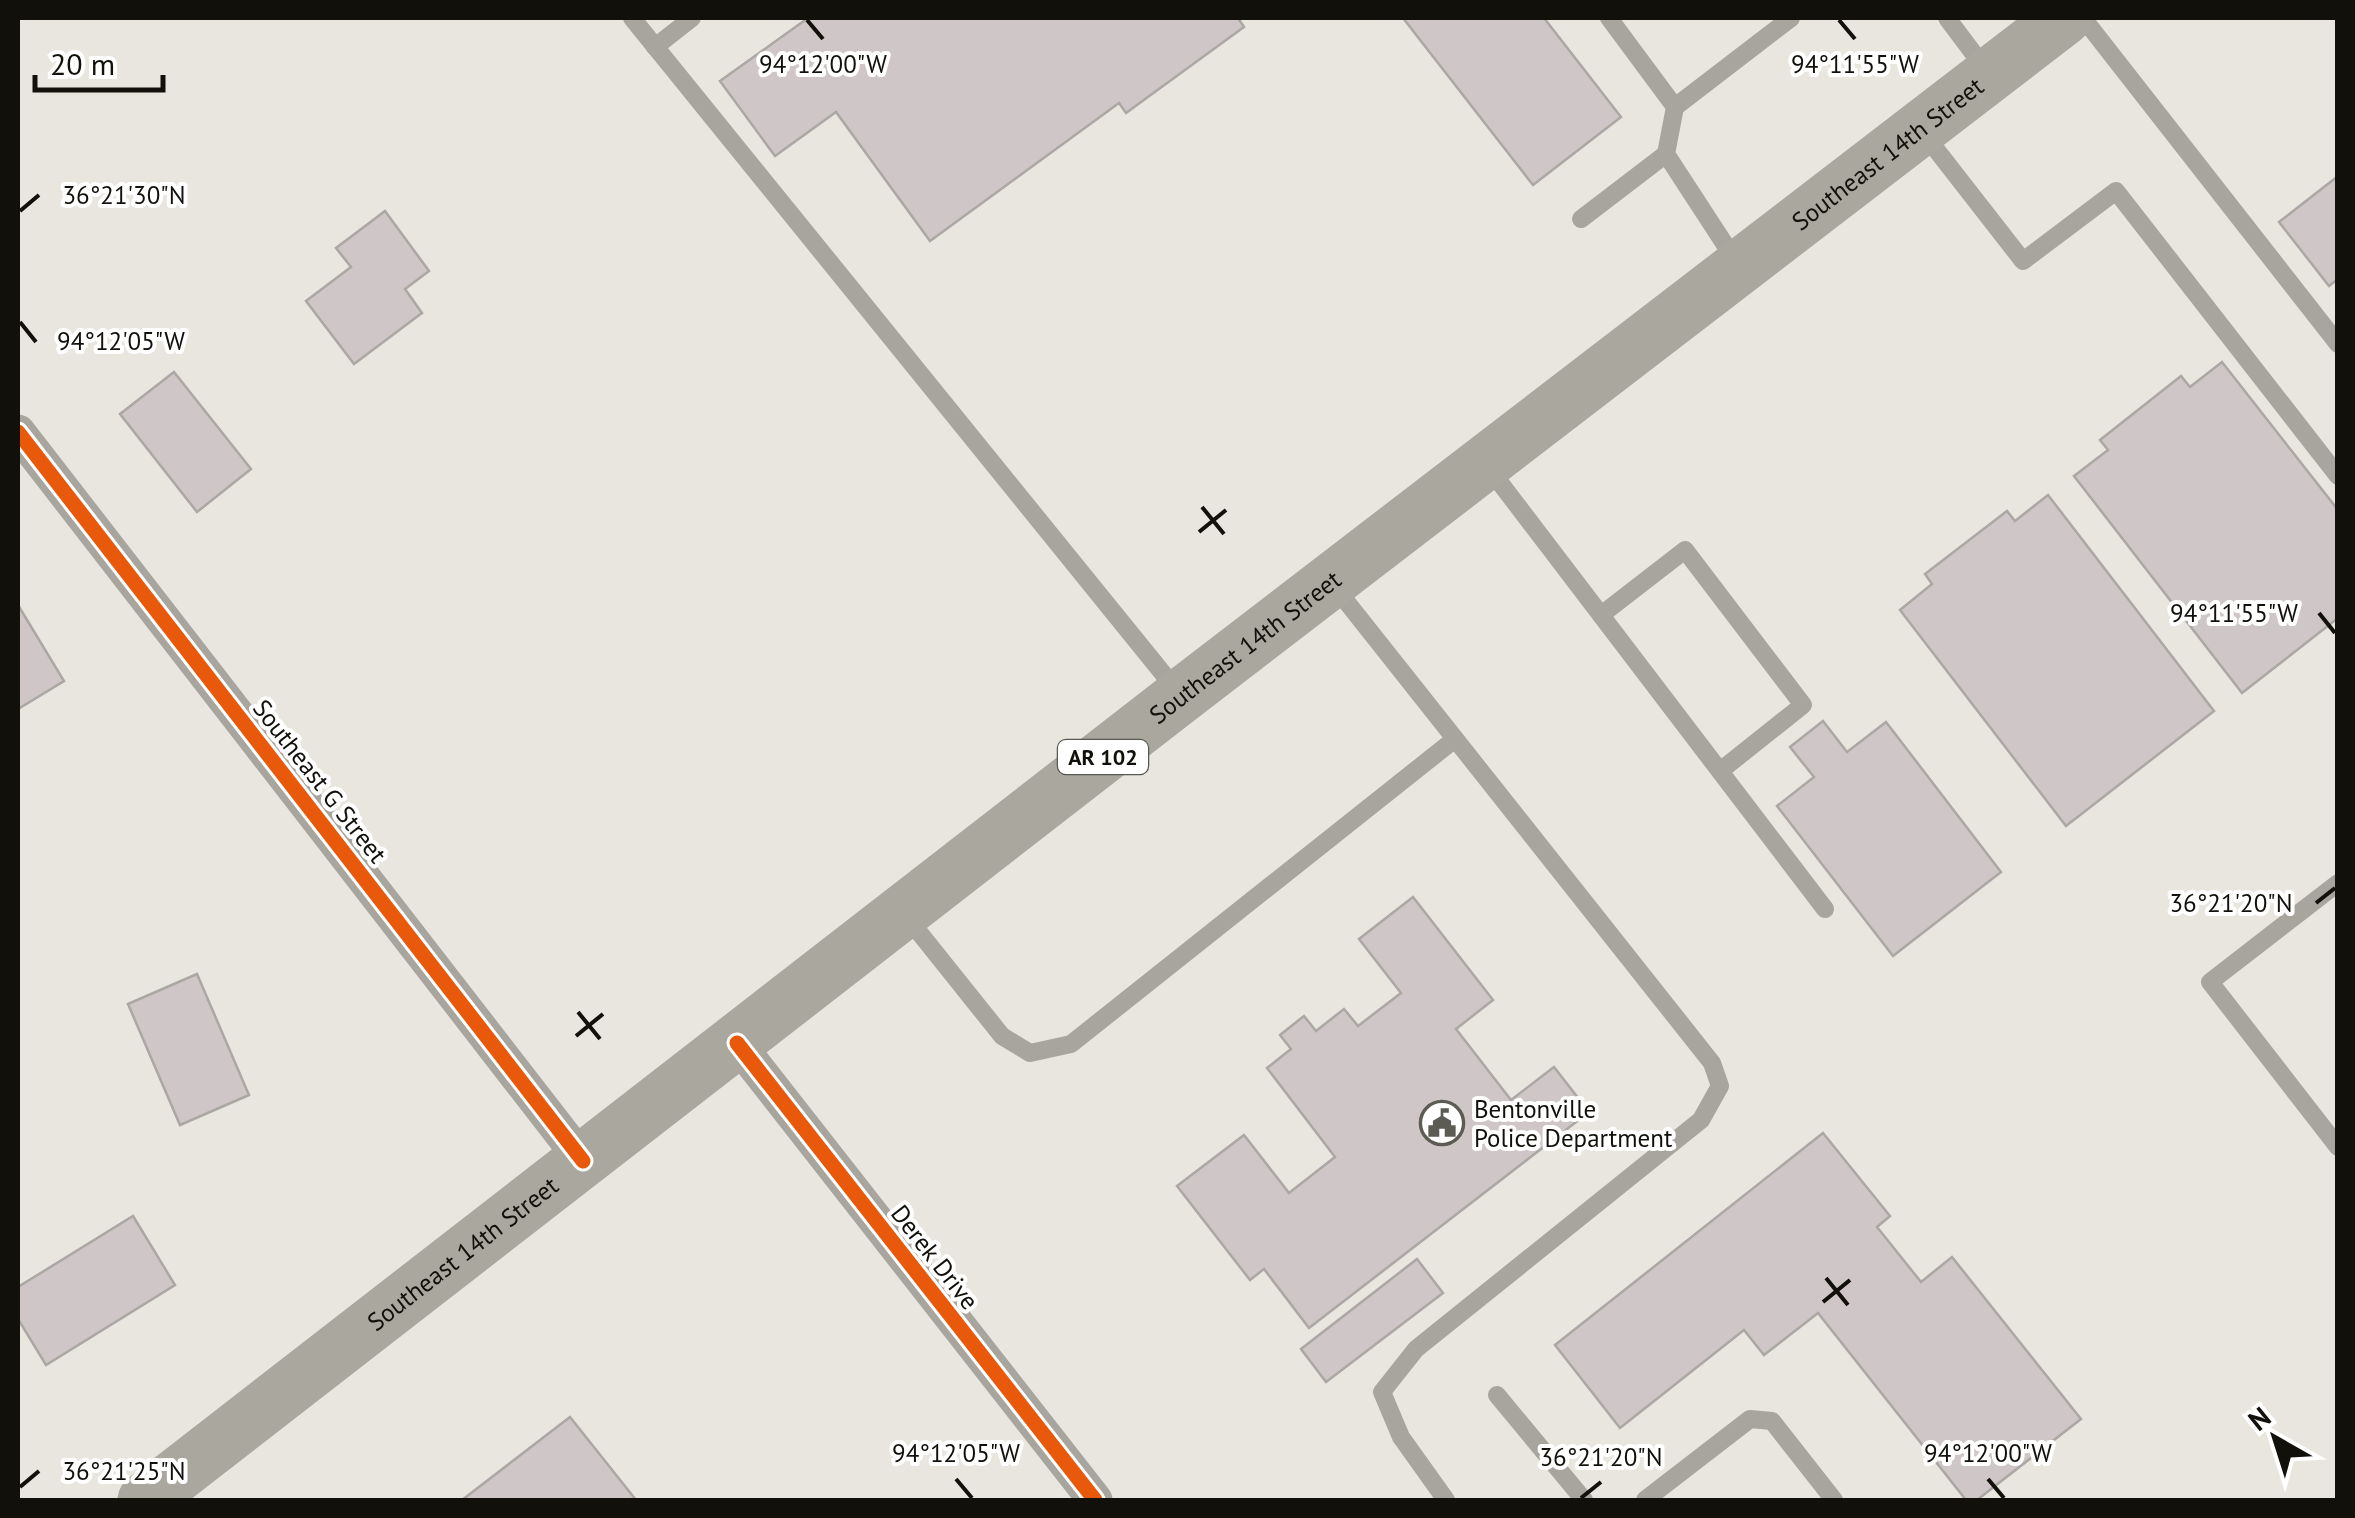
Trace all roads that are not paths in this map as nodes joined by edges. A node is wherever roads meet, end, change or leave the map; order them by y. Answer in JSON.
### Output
{"nodes":[{"id":1,"x":632,"y":18,"type":"edge"},
{"id":2,"x":692,"y":18,"type":"edge"},
{"id":3,"x":1609,"y":18,"type":"edge"},
{"id":4,"x":1791,"y":18,"type":"edge"},
{"id":5,"x":1947,"y":18,"type":"edge"},
{"id":6,"x":2064,"y":18,"type":"edge"},
{"id":7,"x":2083,"y":18,"type":"edge"},
{"id":8,"x":654,"y":47,"type":"junction"},
{"id":9,"x":1989,"y":74,"type":"junction"},
{"id":10,"x":1675,"y":107,"type":"junction"},
{"id":11,"x":1919,"y":128,"type":"junction"},
{"id":12,"x":1666,"y":154,"type":"junction"},
{"id":13,"x":1581,"y":219,"type":"dead end"},
{"id":14,"x":1739,"y":266,"type":"junction"},
{"id":15,"x":2338,"y":344,"type":"edge"},
{"id":16,"x":18,"y":432,"type":"edge"},
{"id":17,"x":1484,"y":463,"type":"junction"},
{"id":18,"x":2338,"y":476,"type":"edge"},
{"id":19,"x":1330,"y":581,"type":"junction"},
{"id":20,"x":1601,"y":615,"type":"junction"},
{"id":21,"x":1182,"y":696,"type":"junction"},
{"id":22,"x":1455,"y":739,"type":"junction"},
{"id":23,"x":1720,"y":772,"type":"junction"},
{"id":24,"x":2338,"y":882,"type":"edge"},
{"id":25,"x":1825,"y":908,"type":"dead end"},
{"id":26,"x":903,"y":913,"type":"junction"},
{"id":27,"x":737,"y":1043,"type":"junction"},
{"id":28,"x":2338,"y":1146,"type":"edge"},
{"id":29,"x":584,"y":1161,"type":"junction"},
{"id":30,"x":1497,"y":1395,"type":"dead end"},
{"id":31,"x":1654,"y":1498,"type":"edge"},
{"id":32,"x":145,"y":1500,"type":"edge"},
{"id":33,"x":1095,"y":1500,"type":"edge"},
{"id":34,"x":1446,"y":1500,"type":"edge"},
{"id":35,"x":1584,"y":1500,"type":"edge"},
{"id":36,"x":1834,"y":1500,"type":"edge"}],
"edges":[{"from":1,"to":8,"type":"lane"},
{"from":2,"to":8,"type":"lane"},
{"from":3,"to":10,"type":"lane"},
{"from":4,"to":10,"type":"lane"},
{"from":5,"to":9,"type":"lane"},
{"from":6,"to":9,"type":"main road","name":"Southeast 14th Street","number":"AR 102"},
{"from":7,"to":15,"type":"lane"},
{"from":8,"to":21,"type":"lane"},
{"from":9,"to":11,"type":"main road","name":"Southeast 14th Street","number":"AR 102"},
{"from":10,"to":12,"type":"lane"},
{"from":11,"to":14,"type":"main road","name":"Southeast 14th Street","number":"AR 102"},
{"from":11,"to":18,"type":"lane"},
{"from":12,"to":13,"type":"lane"},
{"from":12,"to":14,"type":"lane"},
{"from":14,"to":17,"type":"main road","name":"Southeast 14th Street","number":"AR 102"},
{"from":16,"to":29,"type":"street","name":"Southeast G Street"},
{"from":17,"to":19,"type":"main road","name":"Southeast 14th Street","number":"AR 102"},
{"from":17,"to":20,"type":"lane"},
{"from":19,"to":21,"type":"main road","name":"Southeast 14th Street","number":"AR 102"},
{"from":19,"to":22,"type":"lane"},
{"from":20,"to":23,"type":"lane"},
{"from":20,"to":23,"type":"lane"},
{"from":21,"to":26,"type":"main road","name":"Southeast 14th Street","number":"AR 102"},
{"from":22,"to":26,"type":"lane"},
{"from":22,"to":34,"type":"lane"},
{"from":23,"to":25,"type":"lane"},
{"from":24,"to":28,"type":"lane"},
{"from":26,"to":27,"type":"main road","name":"Southeast 14th Street","number":"AR 102"},
{"from":27,"to":29,"type":"main road","name":"Southeast 14th Street","number":"AR 102"},
{"from":27,"to":33,"type":"street","name":"Derek Drive"},
{"from":29,"to":32,"type":"main road","name":"Southeast 14th Street","number":"AR 102"},
{"from":30,"to":35,"type":"lane"},
{"from":31,"to":36,"type":"lane"}]}
